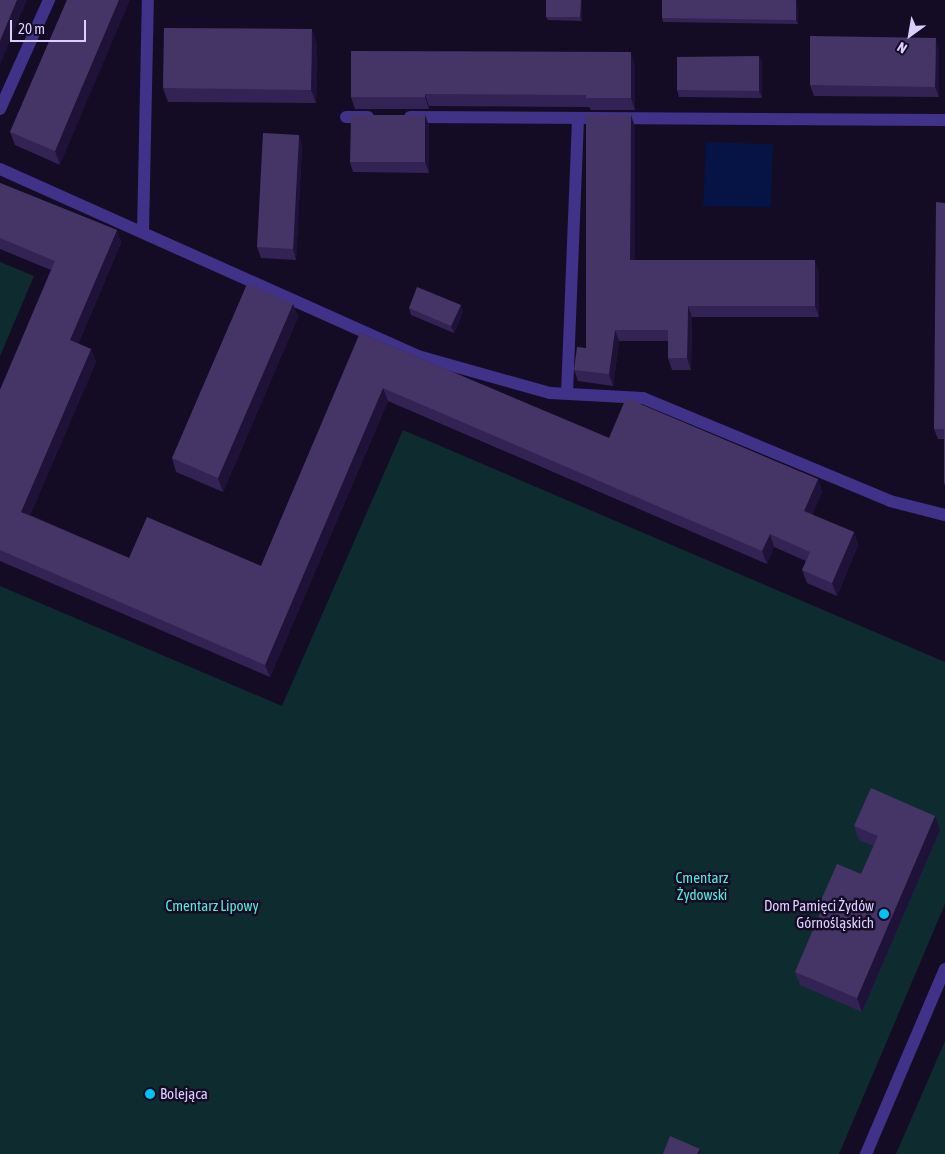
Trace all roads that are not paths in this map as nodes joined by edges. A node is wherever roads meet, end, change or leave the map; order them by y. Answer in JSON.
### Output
{"nodes":[{"id":1,"x":49,"y":0,"type":"edge"},
{"id":2,"x":148,"y":0,"type":"edge"},
{"id":3,"x":0,"y":110,"type":"edge"},
{"id":4,"x":346,"y":117,"type":"dead end"},
{"id":5,"x":578,"y":118,"type":"junction"},
{"id":6,"x":945,"y":120,"type":"edge"},
{"id":7,"x":0,"y":169,"type":"edge"},
{"id":8,"x":143,"y":232,"type":"junction"},
{"id":9,"x":567,"y":394,"type":"junction"},
{"id":10,"x":945,"y":515,"type":"edge"},
{"id":11,"x":945,"y":969,"type":"edge"},
{"id":12,"x":866,"y":1154,"type":"edge"}],
"edges":[{"from":1,"to":3,"type":"street"},
{"from":2,"to":8,"type":"street"},
{"from":4,"to":5,"type":"street"},
{"from":5,"to":6,"type":"street"},
{"from":5,"to":9,"type":"street"},
{"from":7,"to":8,"type":"street"},
{"from":8,"to":9,"type":"street"},
{"from":9,"to":10,"type":"street"},
{"from":11,"to":12,"type":"street"}]}
